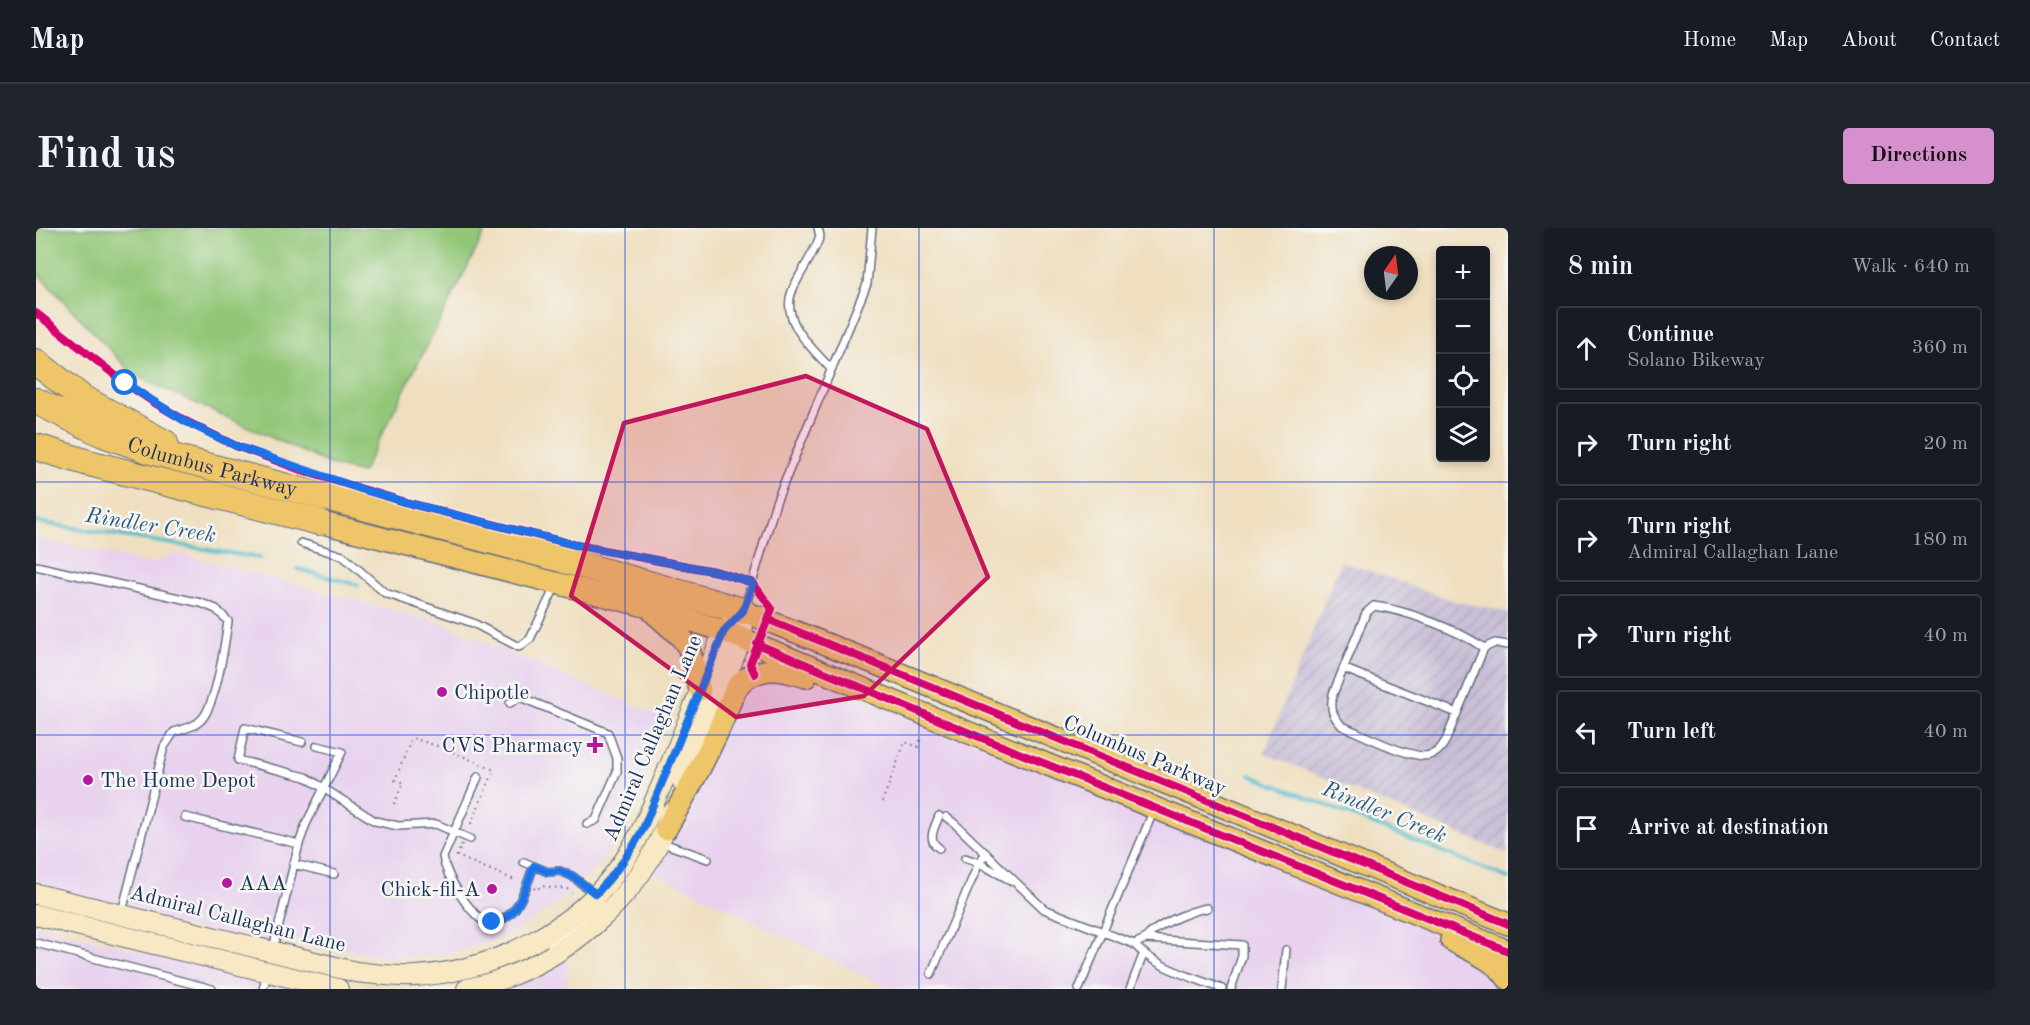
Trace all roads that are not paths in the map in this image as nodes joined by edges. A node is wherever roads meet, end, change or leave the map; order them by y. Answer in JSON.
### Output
{"nodes":[{"id":1,"x":818,"y":228,"type":"edge"},
{"id":2,"x":872,"y":228,"type":"edge"},
{"id":3,"x":36,"y":362,"type":"edge"},
{"id":4,"x":831,"y":369,"type":"junction"},
{"id":5,"x":36,"y":401,"type":"edge"},
{"id":6,"x":36,"y":447,"type":"edge"},
{"id":7,"x":36,"y":467,"type":"edge"},
{"id":8,"x":219,"y":470,"type":"junction"},
{"id":9,"x":295,"y":516,"type":"junction"},
{"id":10,"x":320,"y":522,"type":"joint"},
{"id":11,"x":301,"y":543,"type":"dead end"},
{"id":12,"x":36,"y":566,"type":"edge"},
{"id":13,"x":557,"y":584,"type":"junction"},
{"id":14,"x":649,"y":607,"type":"junction"},
{"id":15,"x":743,"y":611,"type":"junction"},
{"id":16,"x":733,"y":634,"type":"junction"},
{"id":17,"x":1508,"y":645,"type":"edge"},
{"id":18,"x":1484,"y":648,"type":"junction"},
{"id":19,"x":1345,"y":669,"type":"junction"},
{"id":20,"x":700,"y":690,"type":"junction"},
{"id":21,"x":510,"y":703,"type":"dead end"},
{"id":22,"x":1457,"y":713,"type":"junction"},
{"id":23,"x":930,"y":716,"type":"junction"},
{"id":24,"x":302,"y":742,"type":"dead end"},
{"id":25,"x":317,"y":746,"type":"dead end"},
{"id":26,"x":478,"y":777,"type":"dead end"},
{"id":27,"x":324,"y":788,"type":"junction"},
{"id":28,"x":1155,"y":808,"type":"junction"},
{"id":29,"x":184,"y":817,"type":"dead end"},
{"id":30,"x":588,"y":824,"type":"dead end"},
{"id":31,"x":454,"y":832,"type":"junction"},
{"id":32,"x":663,"y":835,"type":"junction"},
{"id":33,"x":470,"y":839,"type":"dead end"},
{"id":34,"x":299,"y":844,"type":"junction"},
{"id":35,"x":939,"y":848,"type":"dead end"},
{"id":36,"x":1328,"y":851,"type":"junction"},
{"id":37,"x":986,"y":853,"type":"junction"},
{"id":38,"x":965,"y":858,"type":"dead end"},
{"id":39,"x":708,"y":859,"type":"dead end"},
{"id":40,"x":524,"y":862,"type":"dead end"},
{"id":41,"x":979,"y":863,"type":"junction"},
{"id":42,"x":293,"y":864,"type":"junction"},
{"id":43,"x":534,"y":866,"type":"junction"},
{"id":44,"x":334,"y":874,"type":"dead end"},
{"id":45,"x":1020,"y":885,"type":"junction"},
{"id":46,"x":36,"y":894,"type":"edge"},
{"id":47,"x":596,"y":894,"type":"junction"},
{"id":48,"x":1369,"y":895,"type":"junction"},
{"id":49,"x":1207,"y":908,"type":"dead end"},
{"id":50,"x":36,"y":915,"type":"edge"},
{"id":51,"x":121,"y":915,"type":"junction"},
{"id":52,"x":1508,"y":924,"type":"edge"},
{"id":53,"x":1102,"y":932,"type":"junction"},
{"id":54,"x":1145,"y":939,"type":"junction"},
{"id":55,"x":36,"y":943,"type":"edge"},
{"id":56,"x":1134,"y":944,"type":"junction"},
{"id":57,"x":1286,"y":950,"type":"dead end"},
{"id":58,"x":1508,"y":951,"type":"edge"},
{"id":59,"x":273,"y":952,"type":"junction"},
{"id":60,"x":1143,"y":955,"type":"junction"},
{"id":61,"x":534,"y":965,"type":"junction"},
{"id":62,"x":931,"y":974,"type":"dead end"},
{"id":63,"x":1508,"y":979,"type":"edge"},
{"id":64,"x":265,"y":980,"type":"edge"},
{"id":65,"x":212,"y":989,"type":"edge"},
{"id":66,"x":338,"y":989,"type":"edge"},
{"id":67,"x":467,"y":989,"type":"edge"},
{"id":68,"x":1078,"y":989,"type":"edge"},
{"id":69,"x":1130,"y":989,"type":"edge"},
{"id":70,"x":1222,"y":989,"type":"edge"},
{"id":71,"x":1231,"y":989,"type":"edge"},
{"id":72,"x":1282,"y":989,"type":"edge"}],
"edges":[{"from":1,"to":4,"type":"lane"},
{"from":2,"to":4,"type":"lane"},
{"from":3,"to":8,"type":"highway"},
{"from":4,"to":15,"type":"lane"},
{"from":5,"to":8,"type":"highway","name":"Columbus Parkway"},
{"from":6,"to":9,"type":"highway","name":"Columbus Parkway"},
{"from":7,"to":9,"type":"highway"},
{"from":8,"to":15,"type":"highway","name":"Columbus Parkway"},
{"from":9,"to":10,"type":"highway","name":"Columbus Parkway"},
{"from":10,"to":13,"type":"main road","name":"Columbus Parkway"},
{"from":11,"to":13,"type":"lane"},
{"from":12,"to":51,"type":"lane"},
{"from":13,"to":14,"type":"main road","name":"Columbus Parkway"},
{"from":14,"to":16,"type":"main road","name":"Columbus Parkway"},
{"from":14,"to":20,"type":"main road"},
{"from":15,"to":16,"type":"main road","name":"Admiral Callaghan Lane"},
{"from":15,"to":36,"type":"main road","name":"Columbus Parkway"},
{"from":16,"to":20,"type":"main road","name":"Admiral Callaghan Lane"},
{"from":16,"to":23,"type":"main road","name":"Columbus Parkway"},
{"from":16,"to":32,"type":"main road","name":"Admiral Callaghan Lane"},
{"from":17,"to":18,"type":"lane"},
{"from":18,"to":19,"type":"lane"},
{"from":18,"to":22,"type":"lane"},
{"from":19,"to":22,"type":"lane"},
{"from":19,"to":22,"type":"lane"},
{"from":20,"to":47,"type":"main road","name":"Admiral Callaghan Lane"},
{"from":21,"to":30,"type":"lane"},
{"from":23,"to":28,"type":"main road","name":"Columbus Parkway"},
{"from":23,"to":32,"type":"main road"},
{"from":24,"to":27,"type":"lane"},
{"from":25,"to":27,"type":"lane"},
{"from":26,"to":31,"type":"lane"},
{"from":27,"to":31,"type":"lane"},
{"from":27,"to":34,"type":"lane"},
{"from":28,"to":36,"type":"main road"},
{"from":28,"to":48,"type":"main road","name":"Columbus Parkway"},
{"from":28,"to":53,"type":"lane"},
{"from":29,"to":34,"type":"lane"},
{"from":31,"to":33,"type":"lane"},
{"from":31,"to":43,"type":"lane"},
{"from":32,"to":39,"type":"lane"},
{"from":32,"to":61,"type":"main road","name":"Admiral Callaghan Lane"},
{"from":34,"to":42,"type":"lane"},
{"from":35,"to":37,"type":"lane"},
{"from":36,"to":52,"type":"main road","name":"Columbus Parkway"},
{"from":37,"to":41,"type":"lane"},
{"from":37,"to":45,"type":"lane"},
{"from":38,"to":41,"type":"lane"},
{"from":40,"to":43,"type":"lane"},
{"from":41,"to":45,"type":"lane"},
{"from":41,"to":62,"type":"lane"},
{"from":42,"to":44,"type":"lane"},
{"from":42,"to":59,"type":"lane"},
{"from":43,"to":47,"type":"lane"},
{"from":45,"to":53,"type":"lane"},
{"from":46,"to":51,"type":"main road","name":"Admiral Callaghan Lane"},
{"from":47,"to":59,"type":"main road","name":"Admiral Callaghan Lane"},
{"from":47,"to":61,"type":"lane"},
{"from":48,"to":58,"type":"main road","name":"Columbus Parkway"},
{"from":48,"to":63,"type":"main road"},
{"from":49,"to":54,"type":"lane"},
{"from":50,"to":64,"type":"main road"},
{"from":51,"to":59,"type":"main road","name":"Admiral Callaghan Lane"},
{"from":53,"to":56,"type":"lane"},
{"from":53,"to":68,"type":"lane"},
{"from":54,"to":56,"type":"lane"},
{"from":54,"to":71,"type":"lane"},
{"from":55,"to":65,"type":"lane"},
{"from":56,"to":60,"type":"lane"},
{"from":57,"to":72,"type":"lane"},
{"from":59,"to":64,"type":"lane"},
{"from":60,"to":69,"type":"lane"},
{"from":60,"to":70,"type":"lane"},
{"from":61,"to":67,"type":"main road","name":"Admiral Callaghan Lane"},
{"from":64,"to":66,"type":"main road"}]}
